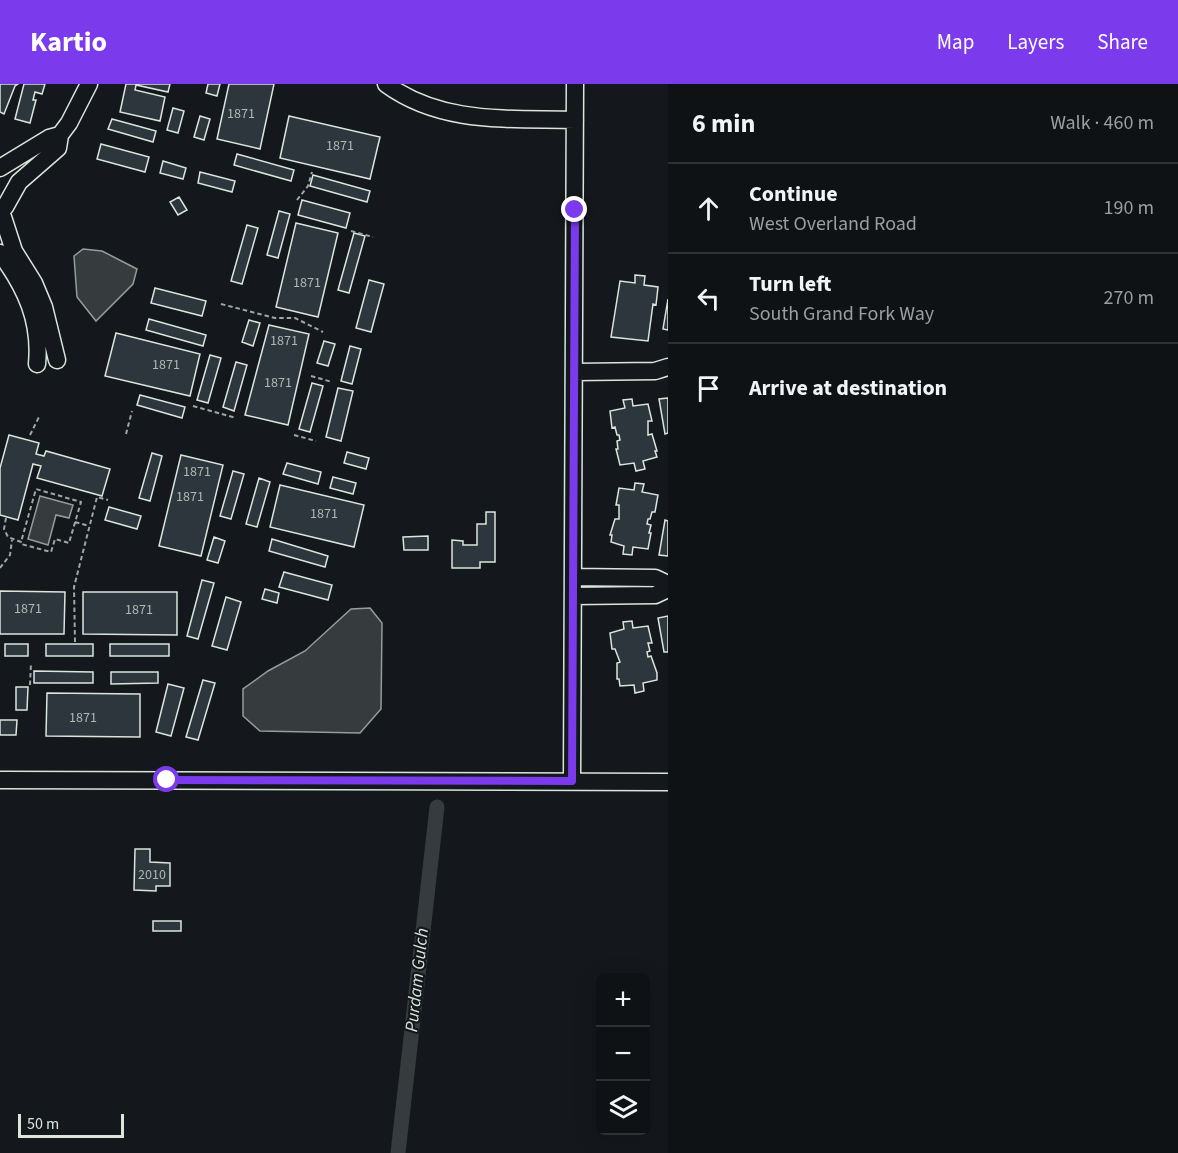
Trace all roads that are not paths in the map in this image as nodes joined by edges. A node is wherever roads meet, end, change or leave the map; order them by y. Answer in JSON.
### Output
{"nodes":[{"id":1,"x":89,"y":84,"type":"edge"},
{"id":2,"x":386,"y":84,"type":"edge"},
{"id":3,"x":575,"y":84,"type":"edge"},
{"id":4,"x":576,"y":120,"type":"junction"},
{"id":5,"x":60,"y":135,"type":"junction"},
{"id":6,"x":0,"y":168,"type":"edge"},
{"id":7,"x":0,"y":189,"type":"edge"},
{"id":8,"x":2,"y":215,"type":"edge"},
{"id":9,"x":0,"y":253,"type":"edge"},
{"id":10,"x":57,"y":360,"type":"dead end"},
{"id":11,"x":37,"y":364,"type":"dead end"},
{"id":12,"x":668,"y":367,"type":"edge"},
{"id":13,"x":575,"y":372,"type":"junction"},
{"id":14,"x":573,"y":578,"type":"junction"},
{"id":15,"x":668,"y":584,"type":"edge"},
{"id":16,"x":668,"y":589,"type":"edge"},
{"id":17,"x":573,"y":596,"type":"junction"},
{"id":18,"x":0,"y":780,"type":"edge"},
{"id":19,"x":572,"y":781,"type":"junction"},
{"id":20,"x":668,"y":782,"type":"edge"}],
"edges":[{"from":1,"to":5,"type":"street"},
{"from":2,"to":4,"type":"street"},
{"from":3,"to":4,"type":"street"},
{"from":4,"to":13,"type":"street"},
{"from":5,"to":6,"type":"street"},
{"from":5,"to":8,"type":"street"},
{"from":7,"to":8,"type":"street"},
{"from":8,"to":10,"type":"street"},
{"from":9,"to":11,"type":"street"},
{"from":12,"to":13,"type":"street"},
{"from":13,"to":14,"type":"street"},
{"from":14,"to":15,"type":"street"},
{"from":14,"to":17,"type":"street"},
{"from":16,"to":17,"type":"street"},
{"from":17,"to":19,"type":"street"},
{"from":18,"to":19,"type":"street"},
{"from":19,"to":20,"type":"street"}]}
